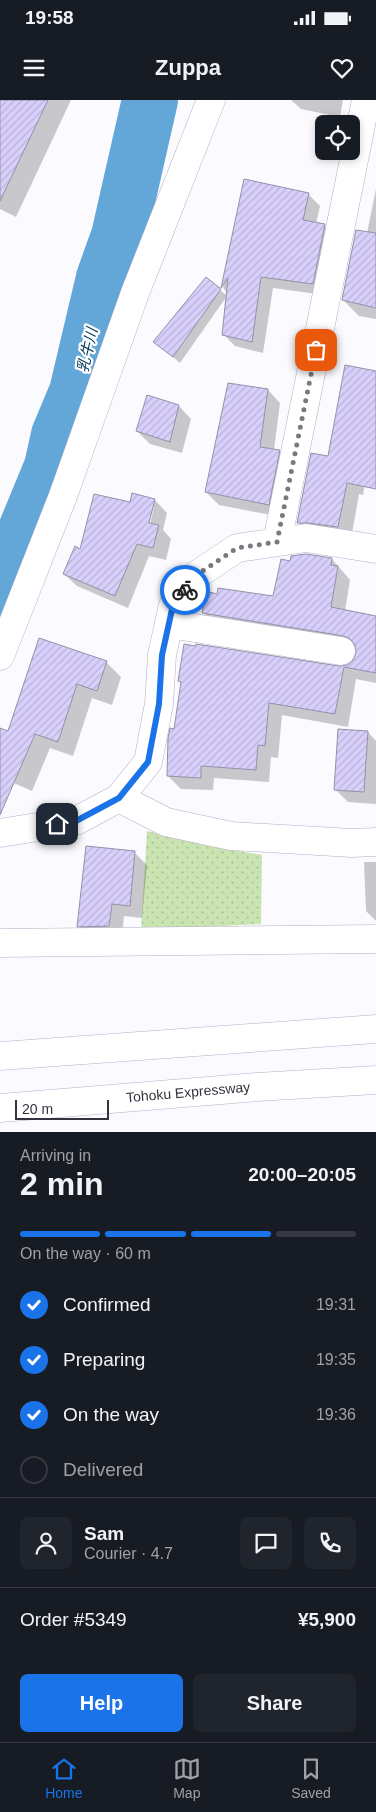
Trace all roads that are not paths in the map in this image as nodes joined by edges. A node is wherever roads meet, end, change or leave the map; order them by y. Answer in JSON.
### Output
{"nodes":[{"id":1,"x":211,"y":100,"type":"edge"},
{"id":2,"x":366,"y":100,"type":"edge"},
{"id":3,"x":277,"y":542,"type":"junction"},
{"id":4,"x":376,"y":548,"type":"edge"},
{"id":5,"x":169,"y":624,"type":"junction"},
{"id":6,"x":341,"y":651,"type":"dead end"},
{"id":7,"x":0,"y":656,"type":"edge"},
{"id":8,"x":119,"y":798,"type":"junction"},
{"id":9,"x":0,"y":833,"type":"edge"},
{"id":10,"x":376,"y":842,"type":"edge"},
{"id":11,"x":376,"y":939,"type":"edge"},
{"id":12,"x":0,"y":943,"type":"edge"},
{"id":13,"x":376,"y":1029,"type":"edge"},
{"id":14,"x":0,"y":1056,"type":"edge"},
{"id":15,"x":376,"y":1080,"type":"edge"},
{"id":16,"x":0,"y":1108,"type":"edge"}],
"edges":[{"from":1,"to":7,"type":"main road"},
{"from":2,"to":3,"type":"main road"},
{"from":3,"to":4,"type":"main road"},
{"from":3,"to":5,"type":"main road"},
{"from":5,"to":6,"type":"main road"},
{"from":5,"to":8,"type":"main road"},
{"from":8,"to":9,"type":"main road"},
{"from":8,"to":10,"type":"main road"},
{"from":11,"to":12,"type":"main road"},
{"from":13,"to":14,"type":"main road"},
{"from":15,"to":16,"type":"main road","name":"Tohoku Expressway"}]}
